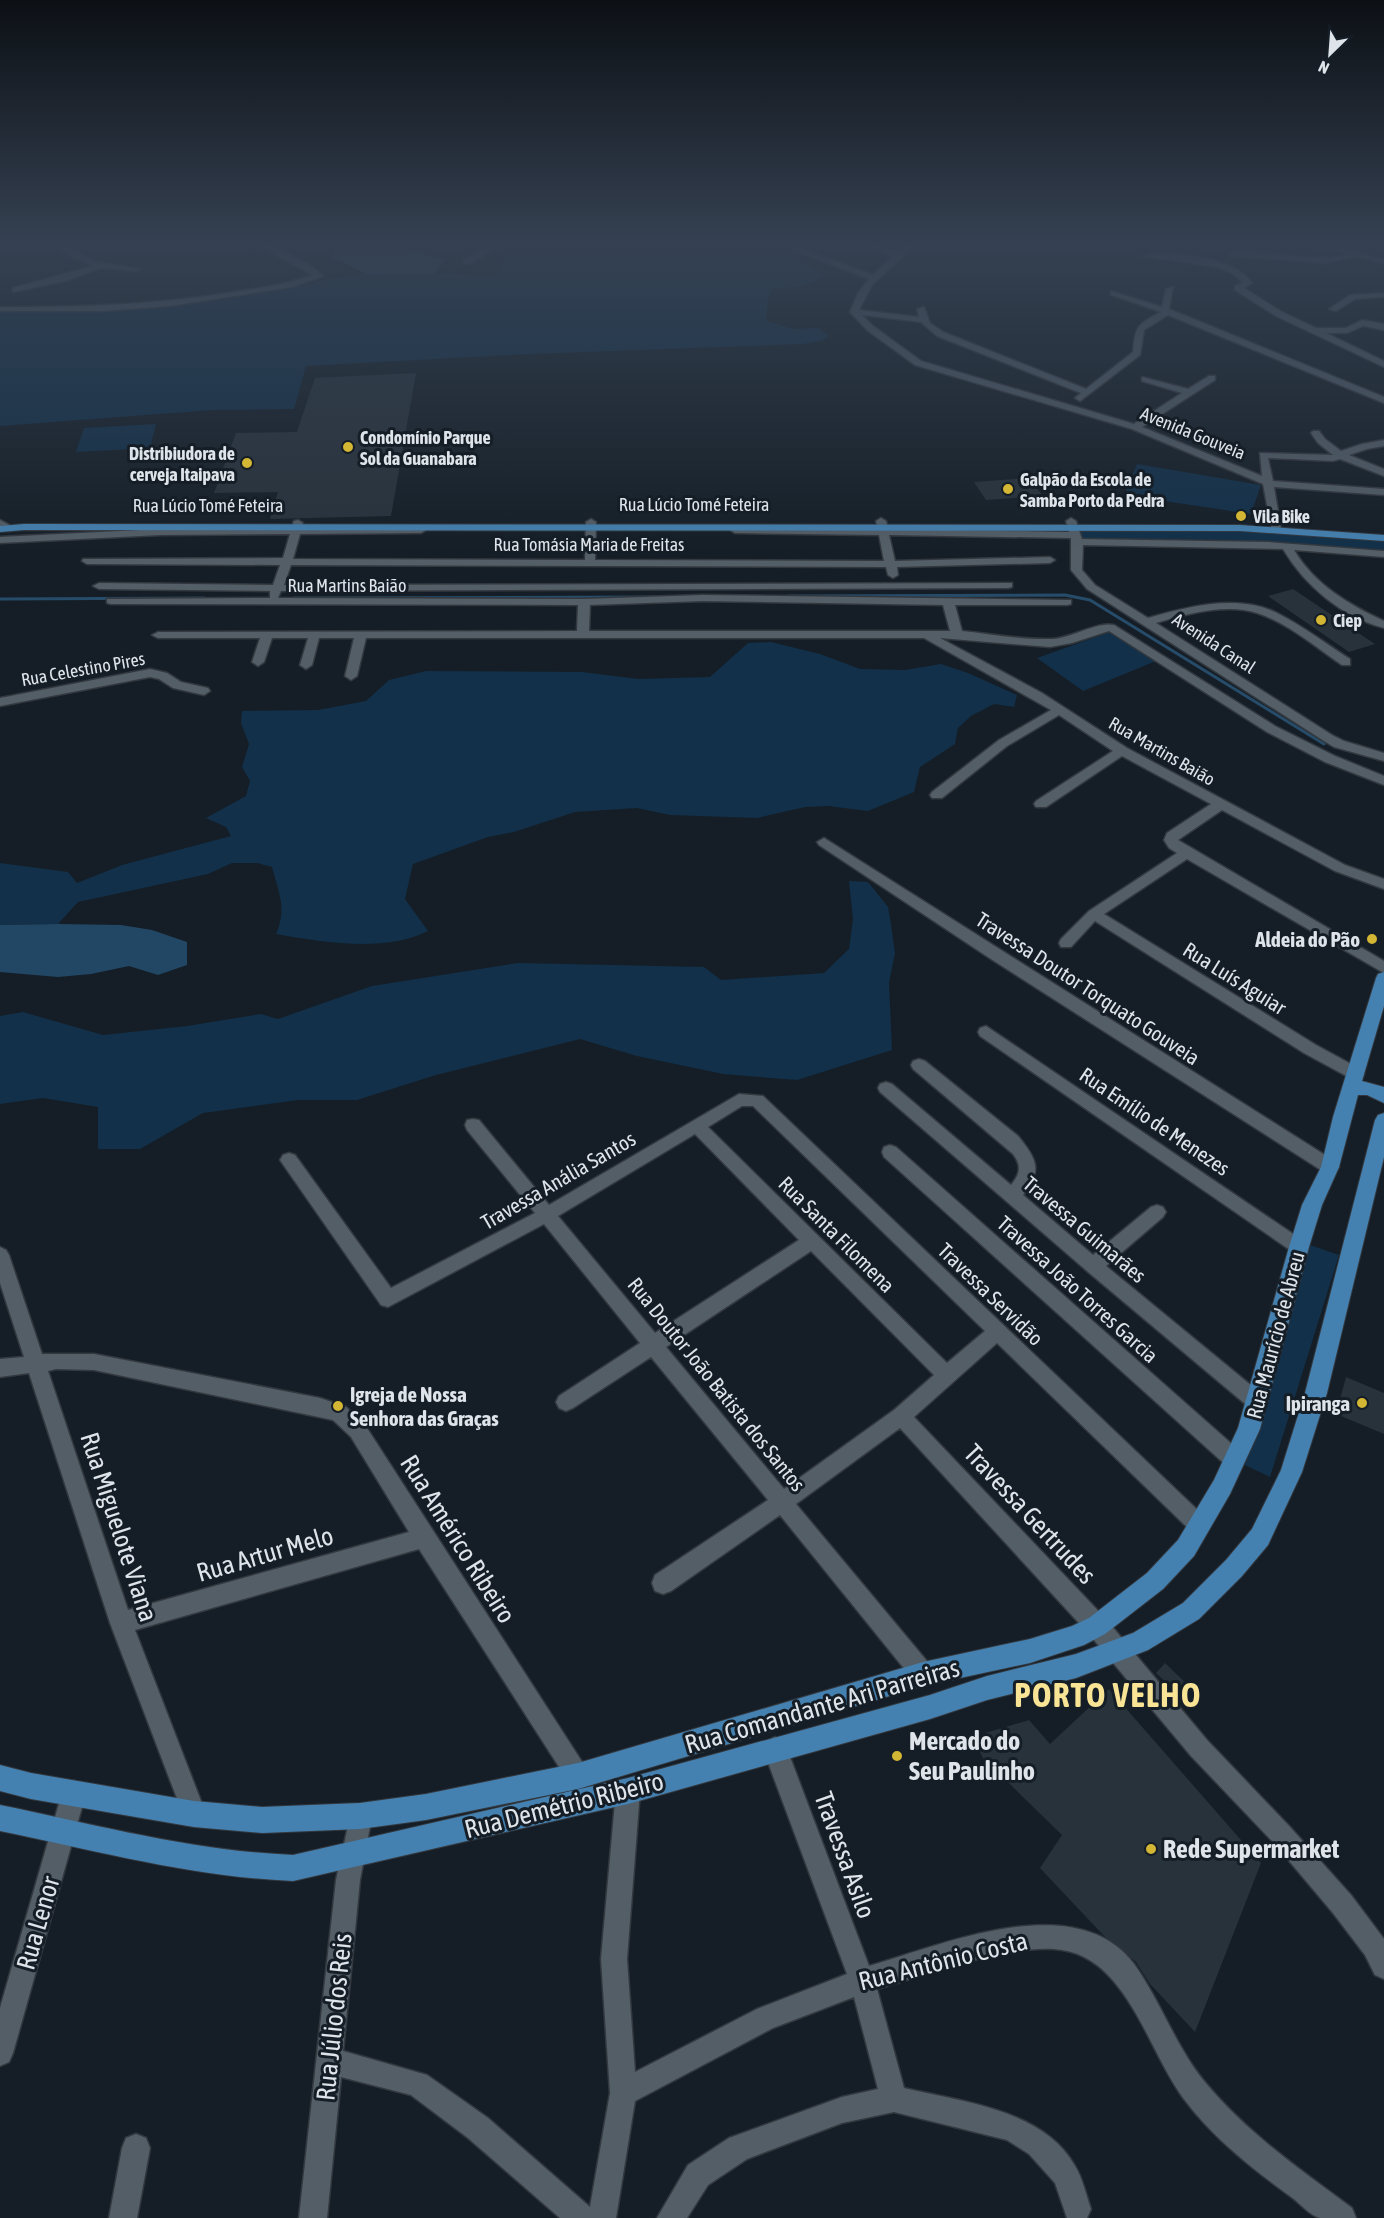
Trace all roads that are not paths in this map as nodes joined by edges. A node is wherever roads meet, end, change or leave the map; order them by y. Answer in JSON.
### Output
{"nodes":[{"id":1,"x":894,"y":346,"type":"edge"},
{"id":2,"x":967,"y":346,"type":"edge"},
{"id":3,"x":1139,"y":346,"type":"edge"},
{"id":4,"x":1251,"y":346,"type":"edge"},
{"id":5,"x":1343,"y":346,"type":"edge"},
{"id":6,"x":1384,"y":365,"type":"edge"},
{"id":7,"x":1372,"y":371,"type":"dead end"},
{"id":8,"x":1145,"y":378,"type":"dead end"},
{"id":9,"x":1212,"y":378,"type":"dead end"},
{"id":10,"x":1087,"y":392,"type":"junction"},
{"id":11,"x":1188,"y":392,"type":"junction"},
{"id":12,"x":1384,"y":400,"type":"edge"},
{"id":13,"x":1067,"y":408,"type":"junction"},
{"id":14,"x":1160,"y":410,"type":"junction"},
{"id":15,"x":1160,"y":425,"type":"dead end"},
{"id":16,"x":1135,"y":427,"type":"junction"},
{"id":17,"x":1316,"y":433,"type":"dead end"},
{"id":18,"x":1384,"y":443,"type":"edge"},
{"id":19,"x":1343,"y":456,"type":"junction"},
{"id":20,"x":1384,"y":473,"type":"edge"},
{"id":21,"x":1269,"y":483,"type":"junction"},
{"id":22,"x":1384,"y":492,"type":"edge"},
{"id":23,"x":3,"y":526,"type":"edge"},
{"id":24,"x":591,"y":526,"type":"junction"},
{"id":25,"x":1276,"y":526,"type":"junction"},
{"id":26,"x":297,"y":527,"type":"junction"},
{"id":27,"x":882,"y":527,"type":"junction"},
{"id":28,"x":1384,"y":530,"type":"edge"},
{"id":29,"x":1075,"y":531,"type":"junction"},
{"id":30,"x":1384,"y":538,"type":"edge"},
{"id":31,"x":0,"y":540,"type":"edge"},
{"id":32,"x":1287,"y":547,"type":"junction"},
{"id":33,"x":1384,"y":554,"type":"edge"},
{"id":34,"x":1050,"y":560,"type":"dead end"},
{"id":35,"x":87,"y":561,"type":"dead end"},
{"id":36,"x":590,"y":561,"type":"junction"},
{"id":37,"x":287,"y":562,"type":"junction"},
{"id":38,"x":891,"y":564,"type":"junction"},
{"id":39,"x":1008,"y":585,"type":"dead end"},
{"id":40,"x":99,"y":586,"type":"dead end"},
{"id":41,"x":896,"y":594,"type":"junction"},
{"id":42,"x":275,"y":595,"type":"junction"},
{"id":43,"x":111,"y":601,"type":"dead end"},
{"id":44,"x":584,"y":602,"type":"junction"},
{"id":45,"x":948,"y":602,"type":"junction"},
{"id":46,"x":1067,"y":602,"type":"dead end"},
{"id":47,"x":1147,"y":622,"type":"junction"},
{"id":48,"x":1384,"y":625,"type":"edge"},
{"id":49,"x":1116,"y":629,"type":"joint"},
{"id":50,"x":583,"y":634,"type":"junction"},
{"id":51,"x":957,"y":634,"type":"junction"},
{"id":52,"x":158,"y":635,"type":"dead end"},
{"id":53,"x":267,"y":635,"type":"junction"},
{"id":54,"x":361,"y":635,"type":"junction"},
{"id":55,"x":314,"y":636,"type":"junction"},
{"id":56,"x":929,"y":636,"type":"junction"},
{"id":57,"x":258,"y":662,"type":"dead end"},
{"id":58,"x":1346,"y":662,"type":"dead end"},
{"id":59,"x":306,"y":665,"type":"dead end"},
{"id":60,"x":351,"y":676,"type":"dead end"},
{"id":61,"x":204,"y":691,"type":"dead end"},
{"id":62,"x":0,"y":702,"type":"edge"},
{"id":63,"x":1059,"y":710,"type":"junction"},
{"id":64,"x":1339,"y":744,"type":"junction"},
{"id":65,"x":1122,"y":751,"type":"junction"},
{"id":66,"x":1384,"y":757,"type":"edge"},
{"id":67,"x":1330,"y":759,"type":"junction"},
{"id":68,"x":1384,"y":782,"type":"edge"},
{"id":69,"x":937,"y":795,"type":"dead end"},
{"id":70,"x":1041,"y":804,"type":"dead end"},
{"id":71,"x":1220,"y":805,"type":"junction"},
{"id":72,"x":824,"y":842,"type":"dead end"},
{"id":73,"x":1187,"y":852,"type":"junction"},
{"id":74,"x":1384,"y":884,"type":"edge"},
{"id":75,"x":1094,"y":914,"type":"junction"},
{"id":76,"x":1066,"y":943,"type":"dead end"},
{"id":77,"x":1384,"y":968,"type":"edge"},
{"id":78,"x":1384,"y":978,"type":"edge"},
{"id":79,"x":986,"y":1032,"type":"dead end"},
{"id":80,"x":920,"y":1065,"type":"dead end"},
{"id":81,"x":1355,"y":1075,"type":"junction"},
{"id":82,"x":1384,"y":1082,"type":"edge"},
{"id":83,"x":886,"y":1088,"type":"dead end"},
{"id":84,"x":1384,"y":1096,"type":"edge"},
{"id":85,"x":749,"y":1098,"type":"joint"},
{"id":86,"x":1384,"y":1120,"type":"edge"},
{"id":87,"x":473,"y":1125,"type":"dead end"},
{"id":88,"x":696,"y":1125,"type":"junction"},
{"id":89,"x":890,"y":1152,"type":"dead end"},
{"id":90,"x":289,"y":1160,"type":"dead end"},
{"id":91,"x":1330,"y":1167,"type":"junction"},
{"id":92,"x":1012,"y":1196,"type":"junction"},
{"id":93,"x":1157,"y":1212,"type":"dead end"},
{"id":94,"x":546,"y":1215,"type":"junction"},
{"id":95,"x":812,"y":1241,"type":"junction"},
{"id":96,"x":1299,"y":1247,"type":"junction"},
{"id":97,"x":0,"y":1255,"type":"edge"},
{"id":98,"x":1093,"y":1266,"type":"junction"},
{"id":99,"x":998,"y":1332,"type":"junction"},
{"id":100,"x":653,"y":1344,"type":"junction"},
{"id":101,"x":36,"y":1363,"type":"junction"},
{"id":102,"x":0,"y":1368,"type":"edge"},
{"id":103,"x":946,"y":1375,"type":"junction"},
{"id":104,"x":566,"y":1402,"type":"dead end"},
{"id":105,"x":1257,"y":1402,"type":"junction"},
{"id":106,"x":901,"y":1416,"type":"junction"},
{"id":107,"x":1235,"y":1460,"type":"junction"},
{"id":108,"x":782,"y":1502,"type":"junction"},
{"id":109,"x":1200,"y":1525,"type":"junction"},
{"id":110,"x":424,"y":1538,"type":"junction"},
{"id":111,"x":663,"y":1583,"type":"dead end"},
{"id":112,"x":121,"y":1623,"type":"junction"},
{"id":113,"x":1087,"y":1631,"type":"junction"},
{"id":114,"x":1118,"y":1650,"type":"junction"},
{"id":115,"x":923,"y":1674,"type":"junction"},
{"id":116,"x":775,"y":1749,"type":"junction"},
{"id":117,"x":578,"y":1776,"type":"junction"},
{"id":118,"x":0,"y":1778,"type":"edge"},
{"id":119,"x":628,"y":1791,"type":"junction"},
{"id":120,"x":74,"y":1793,"type":"junction"},
{"id":121,"x":194,"y":1814,"type":"junction"},
{"id":122,"x":360,"y":1816,"type":"junction"},
{"id":123,"x":0,"y":1818,"type":"edge"},
{"id":124,"x":64,"y":1830,"type":"junction"},
{"id":125,"x":352,"y":1854,"type":"junction"},
{"id":126,"x":1384,"y":1966,"type":"edge"},
{"id":127,"x":862,"y":1981,"type":"junction"},
{"id":128,"x":0,"y":2053,"type":"edge"},
{"id":129,"x":330,"y":2061,"type":"junction"},
{"id":130,"x":623,"y":2093,"type":"junction"},
{"id":131,"x":894,"y":2099,"type":"junction"},
{"id":132,"x":136,"y":2148,"type":"dead end"},
{"id":133,"x":1077,"y":2209,"type":"dead end"},
{"id":134,"x":123,"y":2218,"type":"edge"},
{"id":135,"x":313,"y":2218,"type":"edge"},
{"id":136,"x":581,"y":2218,"type":"edge"},
{"id":137,"x":602,"y":2218,"type":"edge"},
{"id":138,"x":671,"y":2218,"type":"edge"},
{"id":139,"x":1342,"y":2218,"type":"edge"}],
"edges":[{"from":1,"to":13,"type":"street","name":"Avenida Gouveia"},
{"from":2,"to":10,"type":"street"},
{"from":3,"to":10,"type":"street"},
{"from":4,"to":12,"type":"street"},
{"from":5,"to":6,"type":"street"},
{"from":6,"to":7,"type":"street"},
{"from":8,"to":11,"type":"street"},
{"from":9,"to":11,"type":"street"},
{"from":10,"to":13,"type":"street"},
{"from":11,"to":14,"type":"street"},
{"from":13,"to":16,"type":"street","name":"Avenida Gouveia"},
{"from":14,"to":15,"type":"street"},
{"from":14,"to":16,"type":"street"},
{"from":16,"to":21,"type":"street","name":"Avenida Gouveia"},
{"from":17,"to":19,"type":"street"},
{"from":18,"to":19,"type":"street"},
{"from":19,"to":20,"type":"street"},
{"from":19,"to":21,"type":"street"},
{"from":21,"to":22,"type":"street","name":"Avenida Gouveia"},
{"from":21,"to":25,"type":"street"},
{"from":23,"to":26,"type":"main road","name":"Rua Lúcio Tomé Feteira"},
{"from":24,"to":26,"type":"main road","name":"Rua Lúcio Tomé Feteira"},
{"from":24,"to":27,"type":"main road","name":"Rua Lúcio Tomé Feteira"},
{"from":24,"to":36,"type":"street"},
{"from":25,"to":28,"type":"main road","name":"Rua Lúcio Tomé Feteira"},
{"from":25,"to":29,"type":"main road","name":"Rua Lúcio Tomé Feteira"},
{"from":25,"to":30,"type":"main road","name":"Rua Lúcio Tomé Feteira"},
{"from":26,"to":31,"type":"street"},
{"from":26,"to":37,"type":"street"},
{"from":27,"to":29,"type":"main road","name":"Rua Lúcio Tomé Feteira"},
{"from":27,"to":38,"type":"street"},
{"from":29,"to":32,"type":"street"},
{"from":29,"to":47,"type":"street","name":"Avenida Canal"},
{"from":32,"to":33,"type":"street"},
{"from":32,"to":48,"type":"street"},
{"from":34,"to":38,"type":"street","name":"Rua Tomásia Maria de Freitas"},
{"from":35,"to":37,"type":"street","name":"Rua Tomásia Maria de Freitas"},
{"from":36,"to":37,"type":"street","name":"Rua Tomásia Maria de Freitas"},
{"from":36,"to":38,"type":"street","name":"Rua Tomásia Maria de Freitas"},
{"from":37,"to":42,"type":"street"},
{"from":38,"to":41,"type":"street"},
{"from":39,"to":41,"type":"street"},
{"from":40,"to":42,"type":"street"},
{"from":41,"to":42,"type":"street"},
{"from":41,"to":44,"type":"street","name":"Rua Martins Baião"},
{"from":41,"to":45,"type":"street","name":"Rua Martins Baião"},
{"from":42,"to":43,"type":"street","name":"Rua Martins Baião"},
{"from":42,"to":44,"type":"street","name":"Rua Martins Baião"},
{"from":44,"to":50,"type":"street"},
{"from":45,"to":46,"type":"street","name":"Rua Martins Baião"},
{"from":45,"to":51,"type":"street"},
{"from":47,"to":58,"type":"street"},
{"from":47,"to":64,"type":"street","name":"Avenida Canal"},
{"from":49,"to":51,"type":"street","name":"Rua Martins Baião"},
{"from":49,"to":67,"type":"street","name":"Avenida Canal"},
{"from":50,"to":54,"type":"street","name":"Rua Martins Baião"},
{"from":50,"to":56,"type":"street","name":"Rua Martins Baião"},
{"from":51,"to":56,"type":"street","name":"Rua Martins Baião"},
{"from":52,"to":53,"type":"street","name":"Rua Martins Baião"},
{"from":53,"to":55,"type":"street","name":"Rua Martins Baião"},
{"from":53,"to":57,"type":"street"},
{"from":54,"to":55,"type":"street","name":"Rua Martins Baião"},
{"from":54,"to":60,"type":"street"},
{"from":55,"to":59,"type":"street"},
{"from":56,"to":63,"type":"street","name":"Rua Martins Baião"},
{"from":61,"to":62,"type":"street","name":"Rua Celestino Pires"},
{"from":63,"to":65,"type":"street","name":"Rua Martins Baião"},
{"from":63,"to":69,"type":"street"},
{"from":64,"to":66,"type":"street","name":"Avenida Canal"},
{"from":64,"to":67,"type":"street"},
{"from":65,"to":70,"type":"street"},
{"from":65,"to":71,"type":"street","name":"Rua Martins Baião"},
{"from":67,"to":68,"type":"street","name":"Avenida Canal"},
{"from":71,"to":73,"type":"street"},
{"from":71,"to":74,"type":"street","name":"Rua Martins Baião"},
{"from":72,"to":91,"type":"street","name":"Travessa Doutor Torquato Gouveia"},
{"from":73,"to":75,"type":"street"},
{"from":73,"to":77,"type":"street"},
{"from":75,"to":76,"type":"street"},
{"from":75,"to":81,"type":"street","name":"Rua Luís Aguiar"},
{"from":78,"to":81,"type":"main road","name":"Rua Maurício de Abreu"},
{"from":79,"to":96,"type":"street","name":"Rua Emílio de Menezes"},
{"from":80,"to":92,"type":"street"},
{"from":81,"to":82,"type":"main road"},
{"from":81,"to":84,"type":"main road"},
{"from":81,"to":91,"type":"main road","name":"Rua Maurício de Abreu"},
{"from":83,"to":92,"type":"street","name":"Travessa Guimarães"},
{"from":85,"to":88,"type":"street","name":"Travessa Anália Santos"},
{"from":85,"to":99,"type":"street","name":"Travessa Servidão"},
{"from":86,"to":114,"type":"main road","name":"Rua Demétrio Ribeiro"},
{"from":87,"to":94,"type":"street","name":"Rua Doutor João Batista dos Santos"},
{"from":88,"to":94,"type":"street","name":"Travessa Anália Santos"},
{"from":88,"to":95,"type":"street","name":"Rua Santa Filomena"},
{"from":89,"to":107,"type":"street","name":"Travessa João Torres Garcia"},
{"from":90,"to":94,"type":"street","name":"Travessa Anália Santos"},
{"from":91,"to":96,"type":"main road","name":"Rua Maurício de Abreu"},
{"from":92,"to":98,"type":"street","name":"Travessa Guimarães"},
{"from":93,"to":98,"type":"street"},
{"from":94,"to":100,"type":"street","name":"Rua Doutor João Batista dos Santos"},
{"from":95,"to":100,"type":"street"},
{"from":95,"to":103,"type":"street","name":"Rua Santa Filomena"},
{"from":96,"to":105,"type":"main road","name":"Rua Maurício de Abreu"},
{"from":97,"to":101,"type":"street","name":"Rua Miguelote Viana"},
{"from":98,"to":105,"type":"street","name":"Travessa Guimarães"},
{"from":99,"to":103,"type":"street"},
{"from":99,"to":109,"type":"street","name":"Travessa Servidão"},
{"from":100,"to":104,"type":"street"},
{"from":100,"to":108,"type":"street","name":"Rua Doutor João Batista dos Santos"},
{"from":101,"to":102,"type":"street","name":"Rua Américo Ribeiro"},
{"from":101,"to":110,"type":"street","name":"Rua Américo Ribeiro"},
{"from":101,"to":112,"type":"street","name":"Rua Miguelote Viana"},
{"from":103,"to":106,"type":"street"},
{"from":105,"to":107,"type":"main road","name":"Rua Maurício de Abreu"},
{"from":106,"to":108,"type":"street"},
{"from":106,"to":113,"type":"street","name":"Travessa Gertrudes"},
{"from":107,"to":109,"type":"main road","name":"Rua Maurício de Abreu"},
{"from":108,"to":111,"type":"street"},
{"from":108,"to":115,"type":"street","name":"Rua Doutor João Batista dos Santos"},
{"from":109,"to":113,"type":"main road","name":"Rua Maurício de Abreu"},
{"from":110,"to":112,"type":"street","name":"Rua Artur Melo"},
{"from":110,"to":117,"type":"street","name":"Rua Américo Ribeiro"},
{"from":112,"to":121,"type":"street","name":"Rua Miguelote Viana"},
{"from":113,"to":114,"type":"street","name":"Travessa Gertrudes"},
{"from":113,"to":115,"type":"main road","name":"Rua Comandante Ari Parreiras"},
{"from":114,"to":116,"type":"main road","name":"Rua Demétrio Ribeiro"},
{"from":114,"to":126,"type":"street","name":"Travessa Gertrudes"},
{"from":115,"to":117,"type":"main road","name":"Rua Comandante Ari Parreiras"},
{"from":116,"to":119,"type":"main road","name":"Rua Demétrio Ribeiro"},
{"from":116,"to":127,"type":"street","name":"Travessa Asilo"},
{"from":117,"to":122,"type":"main road","name":"Rua Comandante Ari Parreiras"},
{"from":118,"to":120,"type":"main road","name":"Rua Comandante Ari Parreiras"},
{"from":119,"to":125,"type":"main road","name":"Rua Demétrio Ribeiro"},
{"from":119,"to":130,"type":"street"},
{"from":120,"to":121,"type":"main road","name":"Rua Comandante Ari Parreiras"},
{"from":120,"to":124,"type":"street","name":"Rua Lenor"},
{"from":121,"to":122,"type":"main road","name":"Rua Comandante Ari Parreiras"},
{"from":122,"to":125,"type":"street","name":"Rua Júlio dos Reis"},
{"from":123,"to":124,"type":"main road","name":"Rua Demétrio Ribeiro"},
{"from":124,"to":125,"type":"main road","name":"Rua Demétrio Ribeiro"},
{"from":124,"to":128,"type":"street","name":"Rua Lenor"},
{"from":125,"to":129,"type":"street","name":"Rua Júlio dos Reis"},
{"from":127,"to":130,"type":"street","name":"Rua Antônio Costa"},
{"from":127,"to":131,"type":"street","name":"Travessa Asilo"},
{"from":127,"to":139,"type":"street","name":"Rua Antônio Costa"},
{"from":129,"to":135,"type":"street","name":"Rua Júlio dos Reis"},
{"from":129,"to":136,"type":"street"},
{"from":130,"to":137,"type":"street"},
{"from":131,"to":133,"type":"street"},
{"from":131,"to":138,"type":"street"},
{"from":132,"to":134,"type":"street"}]}
